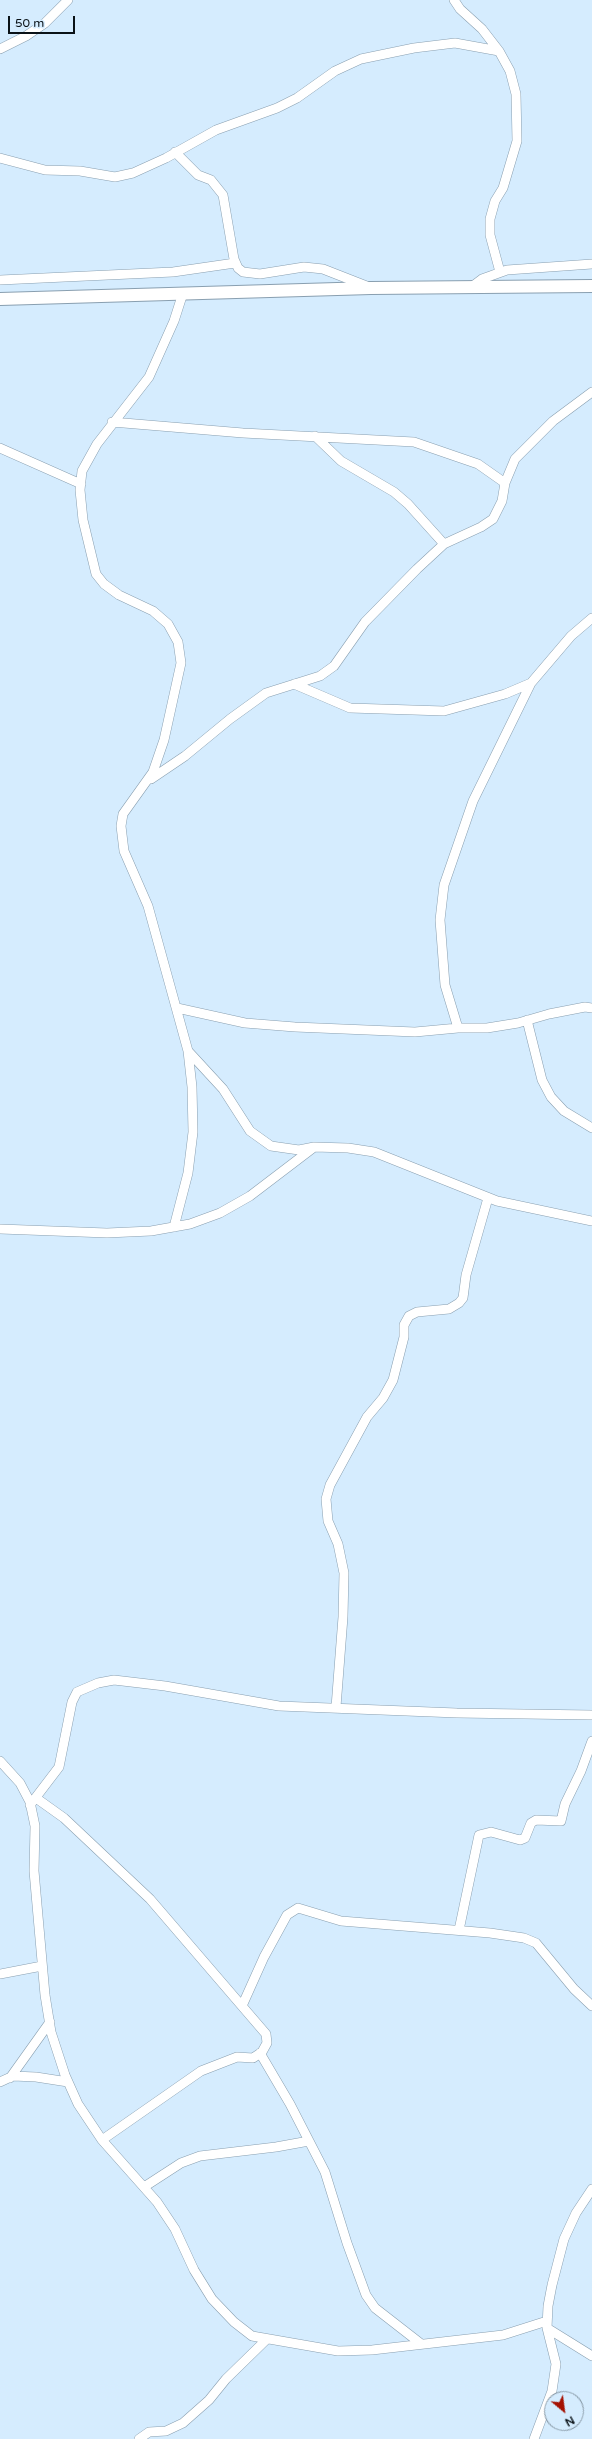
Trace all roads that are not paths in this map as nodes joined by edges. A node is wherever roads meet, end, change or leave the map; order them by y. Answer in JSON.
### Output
{"nodes":[{"id":1,"x":454,"y":0,"type":"edge"},
{"id":2,"x":64,"y":2,"type":"edge"},
{"id":3,"x":0,"y":49,"type":"edge"},
{"id":4,"x":499,"y":51,"type":"junction"},
{"id":5,"x":175,"y":152,"type":"junction"},
{"id":6,"x":0,"y":158,"type":"edge"},
{"id":7,"x":235,"y":264,"type":"junction"},
{"id":8,"x":592,"y":264,"type":"edge"},
{"id":9,"x":500,"y":272,"type":"junction"},
{"id":10,"x":0,"y":280,"type":"edge"},
{"id":11,"x":592,"y":286,"type":"edge"},
{"id":12,"x":371,"y":288,"type":"junction"},
{"id":13,"x":470,"y":288,"type":"junction"},
{"id":14,"x":184,"y":293,"type":"junction"},
{"id":15,"x":0,"y":299,"type":"edge"},
{"id":16,"x":592,"y":392,"type":"edge"},
{"id":17,"x":112,"y":422,"type":"junction"},
{"id":18,"x":315,"y":436,"type":"junction"},
{"id":19,"x":0,"y":448,"type":"edge"},
{"id":20,"x":505,"y":483,"type":"junction"},
{"id":21,"x":81,"y":484,"type":"junction"},
{"id":22,"x":444,"y":544,"type":"junction"},
{"id":23,"x":592,"y":618,"type":"edge"},
{"id":24,"x":531,"y":683,"type":"junction"},
{"id":25,"x":294,"y":684,"type":"junction"},
{"id":26,"x":148,"y":780,"type":"junction"},
{"id":27,"x":177,"y":1008,"type":"junction"},
{"id":28,"x":592,"y":1008,"type":"edge"},
{"id":29,"x":527,"y":1020,"type":"junction"},
{"id":30,"x":458,"y":1028,"type":"junction"},
{"id":31,"x":188,"y":1051,"type":"junction"},
{"id":32,"x":592,"y":1128,"type":"edge"},
{"id":33,"x":314,"y":1147,"type":"junction"},
{"id":34,"x":488,"y":1198,"type":"junction"},
{"id":35,"x":592,"y":1221,"type":"edge"},
{"id":36,"x":174,"y":1227,"type":"junction"},
{"id":37,"x":0,"y":1229,"type":"edge"},
{"id":38,"x":336,"y":1707,"type":"junction"},
{"id":39,"x":592,"y":1716,"type":"edge"},
{"id":40,"x":592,"y":1741,"type":"edge"},
{"id":41,"x":0,"y":1761,"type":"edge"},
{"id":42,"x":36,"y":1798,"type":"junction"},
{"id":43,"x":30,"y":1805,"type":"junction"},
{"id":44,"x":459,"y":1930,"type":"junction"},
{"id":45,"x":42,"y":1966,"type":"junction"},
{"id":46,"x":0,"y":1974,"type":"edge"},
{"id":47,"x":591,"y":2005,"type":"edge"},
{"id":48,"x":242,"y":2006,"type":"junction"},
{"id":49,"x":50,"y":2022,"type":"junction"},
{"id":50,"x":260,"y":2053,"type":"junction"},
{"id":51,"x":10,"y":2078,"type":"junction"},
{"id":52,"x":0,"y":2082,"type":"edge"},
{"id":53,"x":68,"y":2082,"type":"junction"},
{"id":54,"x":102,"y":2140,"type":"junction"},
{"id":55,"x":309,"y":2141,"type":"junction"},
{"id":56,"x":144,"y":2186,"type":"junction"},
{"id":57,"x":592,"y":2189,"type":"edge"},
{"id":58,"x":547,"y":2325,"type":"junction"},
{"id":59,"x":267,"y":2339,"type":"junction"},
{"id":60,"x":420,"y":2343,"type":"junction"},
{"id":61,"x":592,"y":2356,"type":"edge"},
{"id":62,"x":139,"y":2439,"type":"edge"},
{"id":63,"x":534,"y":2439,"type":"edge"}],
"edges":[{"from":1,"to":4,"type":"street"},
{"from":2,"to":3,"type":"street"},
{"from":4,"to":5,"type":"street"},
{"from":4,"to":9,"type":"street"},
{"from":5,"to":6,"type":"street"},
{"from":5,"to":7,"type":"street"},
{"from":7,"to":10,"type":"street"},
{"from":7,"to":12,"type":"street"},
{"from":8,"to":9,"type":"street"},
{"from":9,"to":13,"type":"street"},
{"from":11,"to":13,"type":"main road"},
{"from":12,"to":13,"type":"main road"},
{"from":12,"to":14,"type":"main road"},
{"from":14,"to":15,"type":"main road"},
{"from":14,"to":17,"type":"street"},
{"from":16,"to":20,"type":"street"},
{"from":17,"to":18,"type":"street"},
{"from":17,"to":21,"type":"street"},
{"from":18,"to":20,"type":"street"},
{"from":18,"to":22,"type":"street"},
{"from":19,"to":21,"type":"street"},
{"from":20,"to":22,"type":"street"},
{"from":21,"to":26,"type":"street"},
{"from":22,"to":25,"type":"street"},
{"from":23,"to":24,"type":"street"},
{"from":24,"to":25,"type":"street"},
{"from":24,"to":30,"type":"street"},
{"from":25,"to":26,"type":"street"},
{"from":26,"to":27,"type":"street"},
{"from":27,"to":30,"type":"street"},
{"from":27,"to":31,"type":"street"},
{"from":28,"to":29,"type":"street"},
{"from":29,"to":30,"type":"street"},
{"from":29,"to":32,"type":"street"},
{"from":31,"to":33,"type":"street"},
{"from":31,"to":36,"type":"street"},
{"from":33,"to":34,"type":"street"},
{"from":33,"to":36,"type":"street"},
{"from":34,"to":35,"type":"street"},
{"from":34,"to":38,"type":"street"},
{"from":36,"to":37,"type":"street"},
{"from":38,"to":39,"type":"street"},
{"from":38,"to":42,"type":"street"},
{"from":40,"to":44,"type":"street"},
{"from":41,"to":43,"type":"street"},
{"from":42,"to":43,"type":"street"},
{"from":42,"to":48,"type":"street"},
{"from":43,"to":45,"type":"street"},
{"from":44,"to":47,"type":"street"},
{"from":44,"to":48,"type":"street"},
{"from":45,"to":46,"type":"street"},
{"from":45,"to":49,"type":"street"},
{"from":48,"to":50,"type":"street"},
{"from":49,"to":51,"type":"street"},
{"from":49,"to":53,"type":"street"},
{"from":50,"to":54,"type":"street"},
{"from":50,"to":55,"type":"street"},
{"from":51,"to":52,"type":"street"},
{"from":51,"to":53,"type":"street"},
{"from":53,"to":54,"type":"street"},
{"from":54,"to":56,"type":"street"},
{"from":55,"to":56,"type":"street"},
{"from":55,"to":60,"type":"street"},
{"from":56,"to":59,"type":"street"},
{"from":57,"to":58,"type":"street"},
{"from":58,"to":60,"type":"street"},
{"from":58,"to":61,"type":"street"},
{"from":58,"to":63,"type":"street"},
{"from":59,"to":60,"type":"street"},
{"from":59,"to":62,"type":"street"}]}
